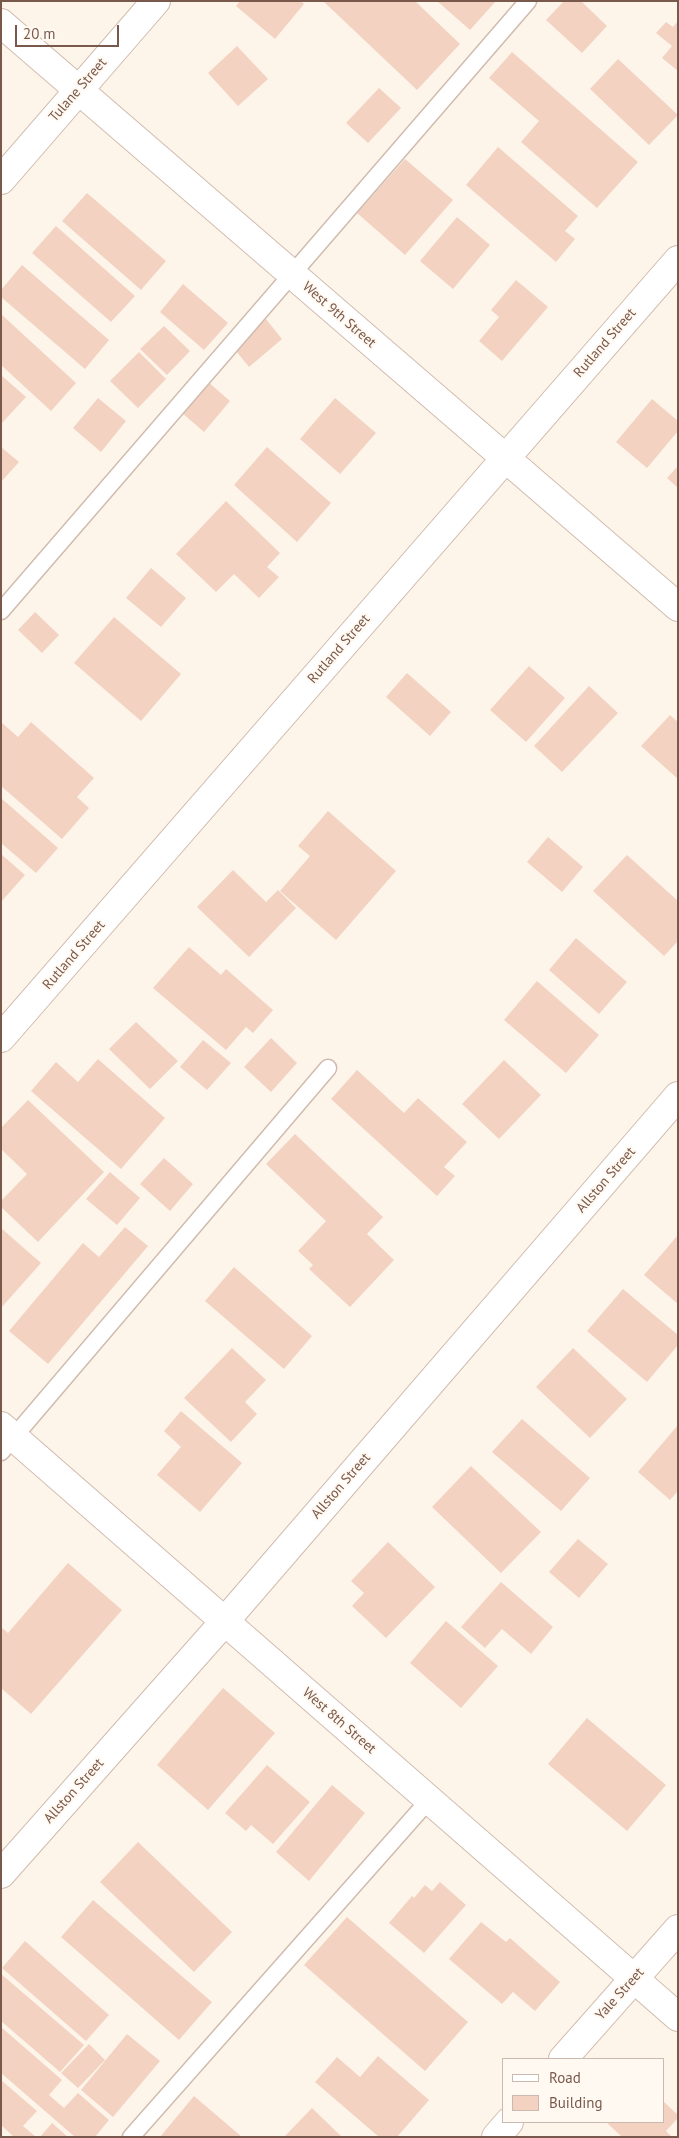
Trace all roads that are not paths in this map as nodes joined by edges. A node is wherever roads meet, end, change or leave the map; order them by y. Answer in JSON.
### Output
{"nodes":[{"id":1,"x":156,"y":1,"type":"edge"},
{"id":2,"x":528,"y":1,"type":"edge"},
{"id":3,"x":1,"y":22,"type":"edge"},
{"id":4,"x":78,"y":90,"type":"junction"},
{"id":5,"x":1,"y":180,"type":"edge"},
{"id":6,"x":678,"y":260,"type":"edge"},
{"id":7,"x":292,"y":275,"type":"junction"},
{"id":8,"x":506,"y":458,"type":"junction"},
{"id":9,"x":678,"y":607,"type":"edge"},
{"id":10,"x":1,"y":610,"type":"edge"},
{"id":11,"x":1,"y":1038,"type":"edge"},
{"id":12,"x":328,"y":1068,"type":"dead end"},
{"id":13,"x":678,"y":1096,"type":"edge"},
{"id":14,"x":6,"y":1438,"type":"edge"},
{"id":15,"x":225,"y":1621,"type":"junction"},
{"id":16,"x":430,"y":1800,"type":"junction"},
{"id":17,"x":1,"y":1874,"type":"edge"},
{"id":18,"x":678,"y":1929,"type":"edge"},
{"id":19,"x":634,"y":1978,"type":"junction"},
{"id":20,"x":678,"y":2017,"type":"edge"},
{"id":21,"x":564,"y":2058,"type":"edge"},
{"id":22,"x":508,"y":2123,"type":"edge"},
{"id":23,"x":131,"y":2137,"type":"edge"},
{"id":24,"x":496,"y":2137,"type":"edge"}],
"edges":[{"from":1,"to":4,"type":"street","name":"Tulane Street"},
{"from":2,"to":7,"type":"lane"},
{"from":3,"to":4,"type":"street","name":"West 9th Street"},
{"from":4,"to":5,"type":"street","name":"Tulane Street"},
{"from":4,"to":7,"type":"street","name":"West 9th Street"},
{"from":6,"to":8,"type":"street","name":"Rutland Street"},
{"from":7,"to":8,"type":"street","name":"West 9th Street"},
{"from":7,"to":10,"type":"lane"},
{"from":8,"to":9,"type":"street","name":"West 9th Street"},
{"from":8,"to":11,"type":"street","name":"Rutland Street"},
{"from":12,"to":14,"type":"lane"},
{"from":13,"to":15,"type":"street","name":"Allston Street"},
{"from":14,"to":15,"type":"street","name":"West 8th Street"},
{"from":15,"to":16,"type":"street","name":"West 8th Street"},
{"from":15,"to":17,"type":"street","name":"Allston Street"},
{"from":16,"to":19,"type":"street","name":"West 8th Street"},
{"from":16,"to":23,"type":"lane"},
{"from":18,"to":19,"type":"street","name":"Yale Street"},
{"from":19,"to":20,"type":"street","name":"West 8th Street"},
{"from":19,"to":21,"type":"street","name":"Yale Street"},
{"from":22,"to":24,"type":"street"}]}
